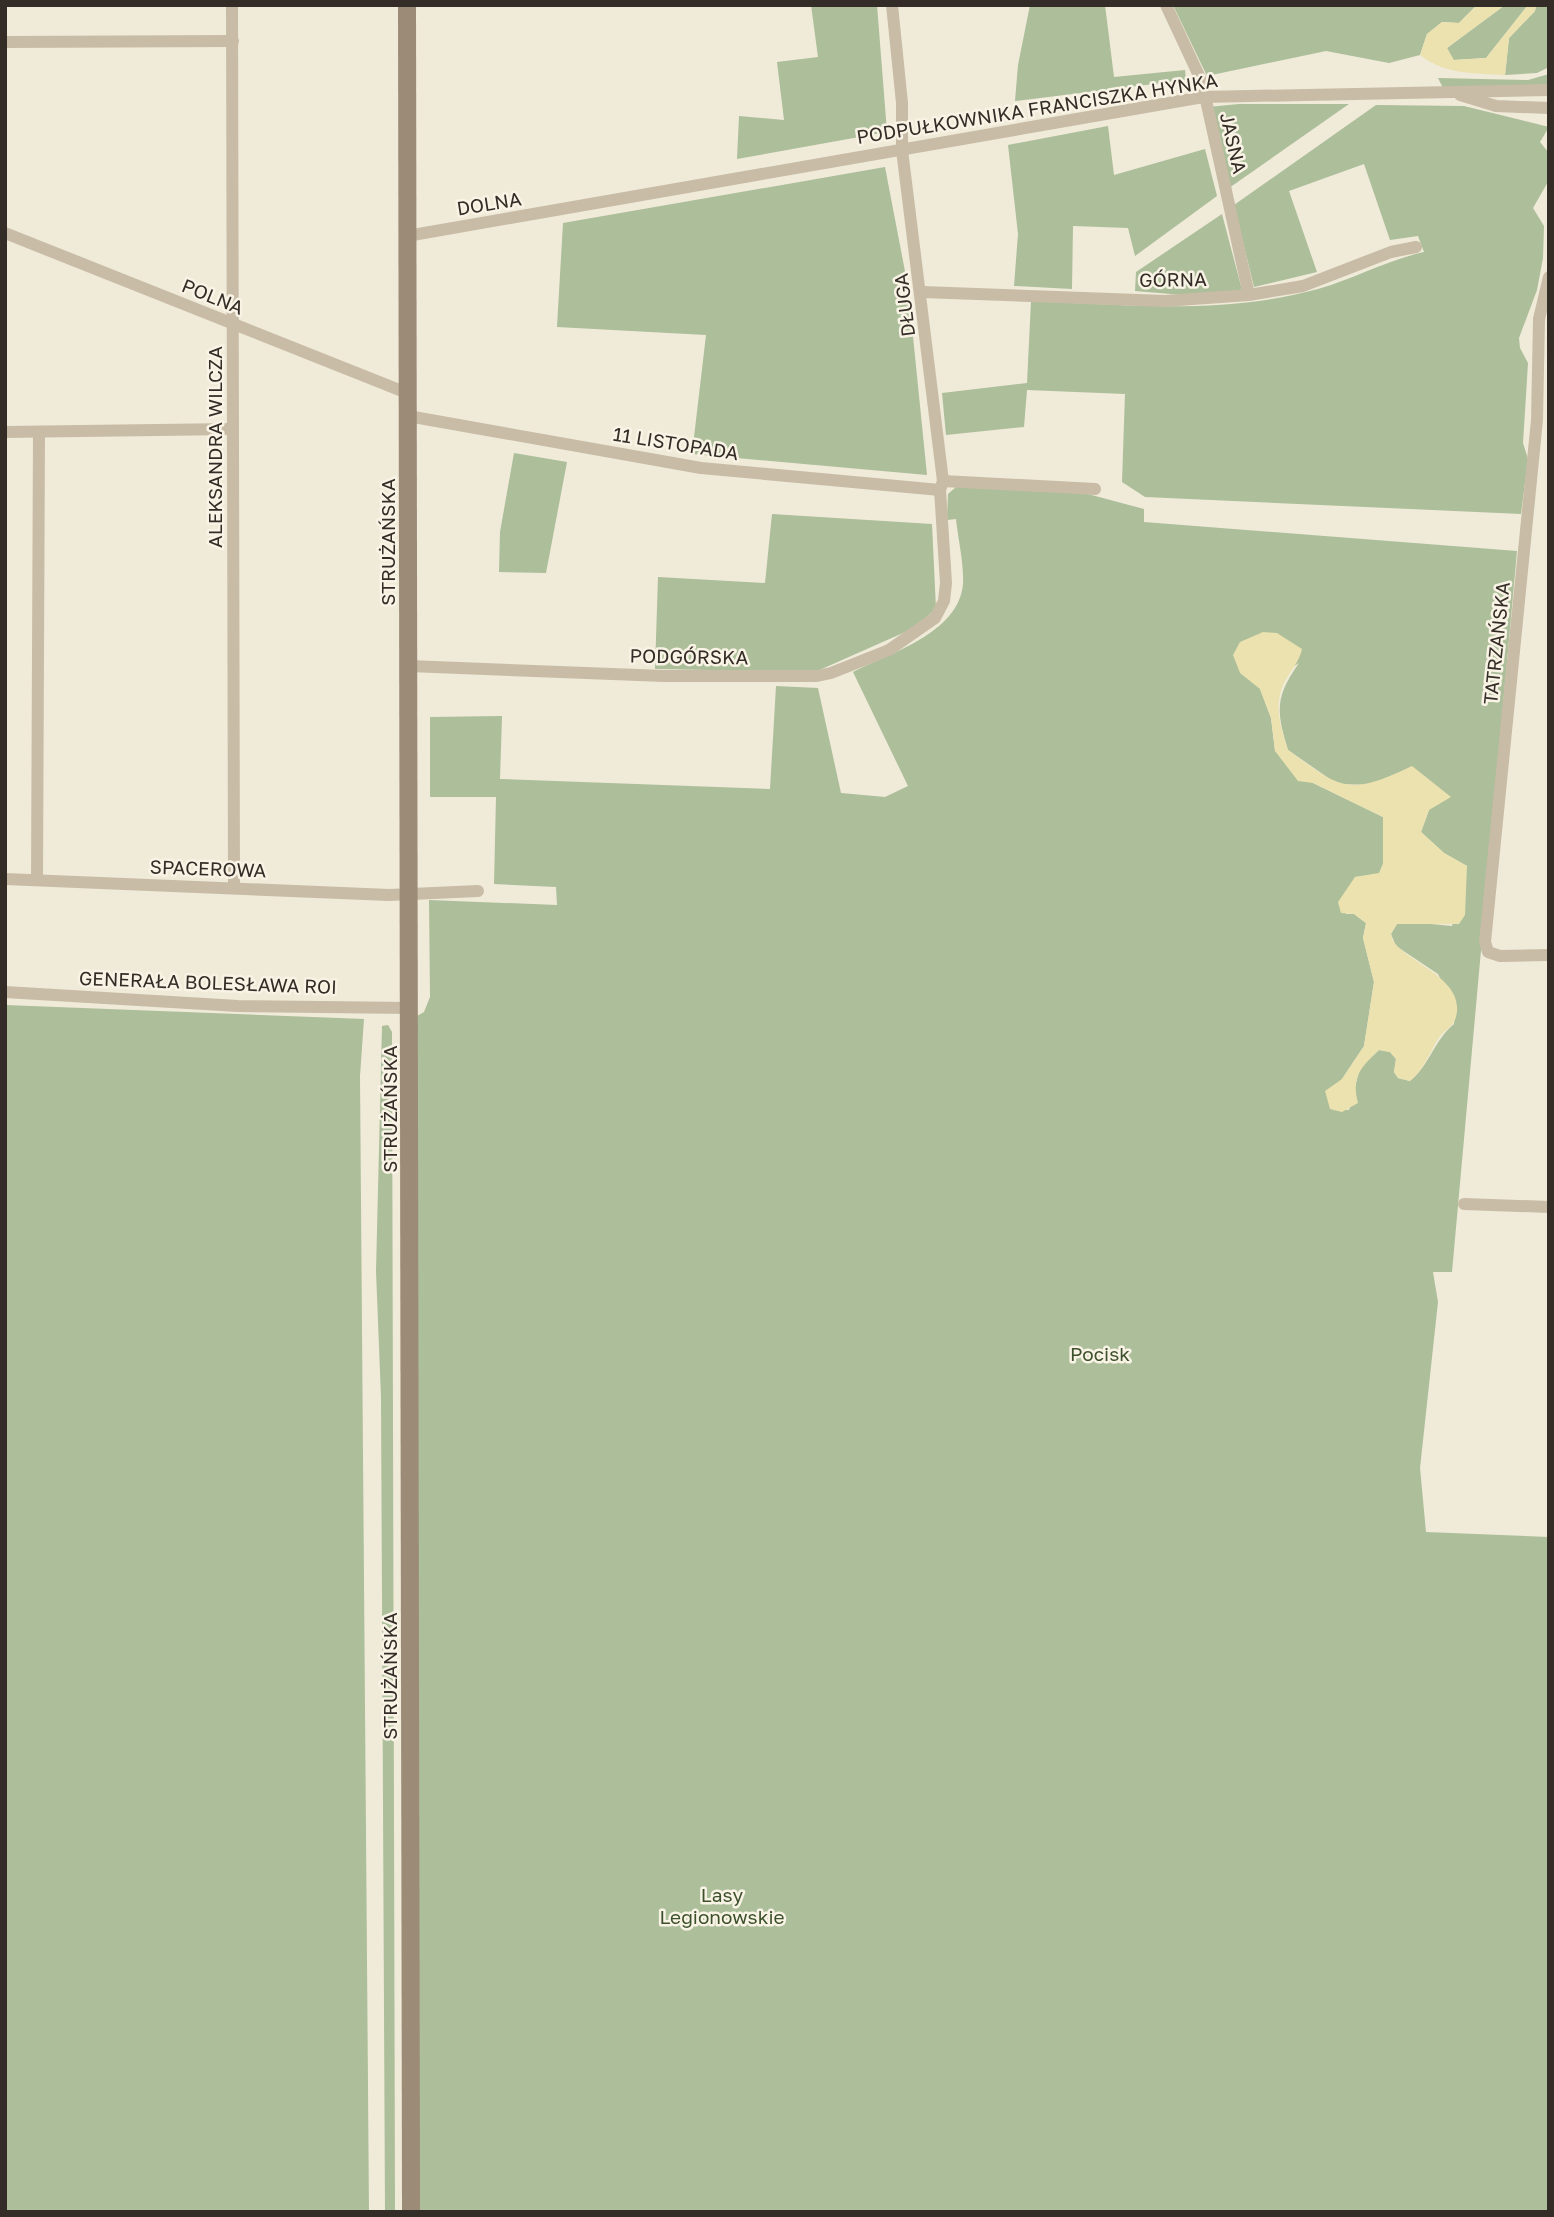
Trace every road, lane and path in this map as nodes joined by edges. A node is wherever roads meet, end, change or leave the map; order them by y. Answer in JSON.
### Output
{"nodes":[{"id":1,"x":232,"y":5,"type":"edge"},
{"id":2,"x":407,"y":5,"type":"edge"},
{"id":3,"x":892,"y":5,"type":"edge"},
{"id":4,"x":1166,"y":5,"type":"edge"},
{"id":5,"x":233,"y":41,"type":"junction"},
{"id":6,"x":5,"y":42,"type":"edge"},
{"id":7,"x":1549,"y":90,"type":"edge"},
{"id":8,"x":1458,"y":93,"type":"junction"},
{"id":9,"x":1203,"y":96,"type":"junction"},
{"id":10,"x":1549,"y":108,"type":"edge"},
{"id":11,"x":902,"y":150,"type":"junction"},
{"id":12,"x":577,"y":208,"type":"joint"},
{"id":13,"x":5,"y":233,"type":"edge"},
{"id":14,"x":407,"y":236,"type":"junction"},
{"id":15,"x":1416,"y":247,"type":"dead end"},
{"id":16,"x":1549,"y":277,"type":"edge"},
{"id":17,"x":922,"y":292,"type":"junction"},
{"id":18,"x":1249,"y":295,"type":"junction"},
{"id":19,"x":234,"y":325,"type":"junction"},
{"id":20,"x":407,"y":393,"type":"junction"},
{"id":21,"x":408,"y":416,"type":"junction"},
{"id":22,"x":233,"y":429,"type":"junction"},
{"id":23,"x":5,"y":432,"type":"edge"},
{"id":24,"x":39,"y":432,"type":"junction"},
{"id":25,"x":942,"y":485,"type":"junction"},
{"id":26,"x":1095,"y":489,"type":"dead end"},
{"id":27,"x":944,"y":601,"type":"joint"},
{"id":28,"x":409,"y":666,"type":"junction"},
{"id":29,"x":5,"y":879,"type":"edge"},
{"id":30,"x":37,"y":880,"type":"junction"},
{"id":31,"x":234,"y":888,"type":"junction"},
{"id":32,"x":478,"y":891,"type":"dead end"},
{"id":33,"x":408,"y":896,"type":"junction"},
{"id":34,"x":1549,"y":956,"type":"edge"},
{"id":35,"x":5,"y":992,"type":"edge"},
{"id":36,"x":410,"y":1008,"type":"junction"},
{"id":37,"x":1464,"y":1204,"type":"dead end"},
{"id":38,"x":1549,"y":1207,"type":"edge"},
{"id":39,"x":411,"y":2212,"type":"edge"}],
"edges":[{"from":1,"to":5,"type":"street","name":"ALEKSANDRA WILCZA"},
{"from":2,"to":14,"type":"main road","name":"STRUŻAŃSKA"},
{"from":3,"to":11,"type":"street","name":"DŁUGA"},
{"from":4,"to":9,"type":"street","name":"JASNA"},
{"from":5,"to":6,"type":"street"},
{"from":5,"to":19,"type":"street","name":"ALEKSANDRA WILCZA"},
{"from":7,"to":8,"type":"street","name":"PODPUŁKOWNIKA FRANCISZKA HYNKA"},
{"from":8,"to":9,"type":"street","name":"PODPUŁKOWNIKA FRANCISZKA HYNKA"},
{"from":8,"to":10,"type":"street"},
{"from":9,"to":11,"type":"street","name":"PODPUŁKOWNIKA FRANCISZKA HYNKA"},
{"from":9,"to":18,"type":"street","name":"JASNA"},
{"from":11,"to":12,"type":"street","name":"PODPUŁKOWNIKA FRANCISZKA HYNKA"},
{"from":11,"to":17,"type":"street","name":"DŁUGA"},
{"from":12,"to":14,"type":"street","name":"DOLNA"},
{"from":13,"to":19,"type":"street","name":"POLNA"},
{"from":14,"to":20,"type":"main road","name":"STRUŻAŃSKA"},
{"from":15,"to":18,"type":"street","name":"GÓRNA"},
{"from":16,"to":34,"type":"street","name":"TATRZAŃSKA"},
{"from":17,"to":18,"type":"street","name":"GÓRNA"},
{"from":17,"to":25,"type":"street","name":"DŁUGA"},
{"from":19,"to":20,"type":"street","name":"POLNA"},
{"from":19,"to":22,"type":"street","name":"ALEKSANDRA WILCZA"},
{"from":20,"to":21,"type":"main road","name":"STRUŻAŃSKA"},
{"from":21,"to":25,"type":"street","name":"11 LISTOPADA"},
{"from":21,"to":28,"type":"main road","name":"STRUŻAŃSKA"},
{"from":22,"to":24,"type":"street"},
{"from":22,"to":31,"type":"street","name":"ALEKSANDRA WILCZA"},
{"from":23,"to":24,"type":"street"},
{"from":24,"to":30,"type":"street"},
{"from":25,"to":26,"type":"street","name":"11 LISTOPADA"},
{"from":25,"to":27,"type":"street","name":"DŁUGA"},
{"from":27,"to":28,"type":"street","name":"PODGÓRSKA"},
{"from":28,"to":33,"type":"main road","name":"STRUŻAŃSKA"},
{"from":29,"to":30,"type":"street","name":"SPACEROWA"},
{"from":30,"to":31,"type":"street","name":"SPACEROWA"},
{"from":31,"to":33,"type":"street","name":"SPACEROWA"},
{"from":32,"to":33,"type":"street","name":"SPACEROWA"},
{"from":33,"to":36,"type":"main road","name":"STRUŻAŃSKA"},
{"from":35,"to":36,"type":"street","name":"GENERAŁA BOLESŁAWA ROI"},
{"from":36,"to":39,"type":"main road","name":"STRUŻAŃSKA"},
{"from":37,"to":38,"type":"street"}]}
